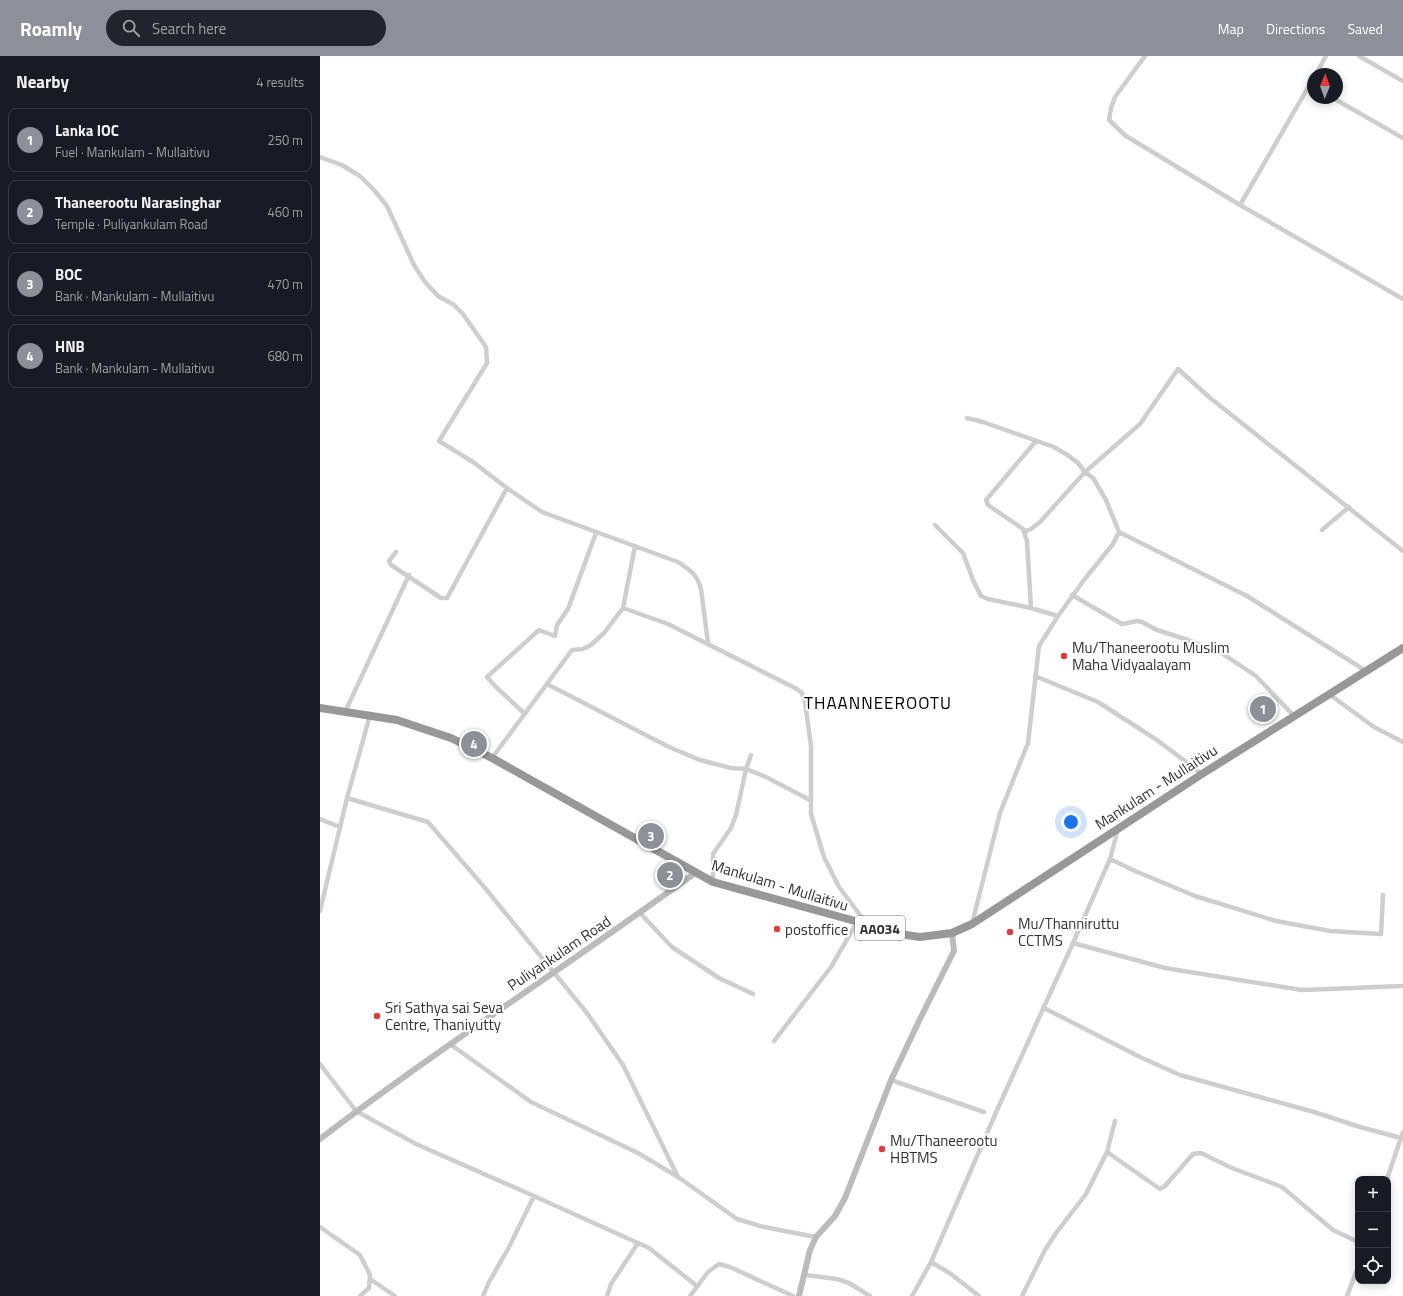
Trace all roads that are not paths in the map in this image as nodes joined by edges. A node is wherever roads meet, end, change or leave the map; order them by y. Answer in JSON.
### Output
{"nodes":[{"id":1,"x":1145,"y":56,"type":"edge"},
{"id":2,"x":1326,"y":56,"type":"edge"},
{"id":3,"x":1359,"y":56,"type":"edge"},
{"id":4,"x":1319,"y":68,"type":"edge"},
{"id":5,"x":1403,"y":81,"type":"edge"},
{"id":6,"x":1307,"y":92,"type":"edge"},
{"id":7,"x":1343,"y":104,"type":"edge"},
{"id":8,"x":1403,"y":138,"type":"edge"},
{"id":9,"x":320,"y":157,"type":"edge"},
{"id":10,"x":1240,"y":205,"type":"junction"},
{"id":11,"x":1403,"y":298,"type":"edge"},
{"id":12,"x":967,"y":418,"type":"dead end"},
{"id":13,"x":1036,"y":441,"type":"junction"},
{"id":14,"x":1085,"y":472,"type":"junction"},
{"id":15,"x":507,"y":488,"type":"junction"},
{"id":16,"x":1349,"y":507,"type":"junction"},
{"id":17,"x":935,"y":525,"type":"dead end"},
{"id":18,"x":1023,"y":529,"type":"junction"},
{"id":19,"x":1322,"y":530,"type":"dead end"},
{"id":20,"x":596,"y":532,"type":"junction"},
{"id":21,"x":1119,"y":532,"type":"junction"},
{"id":22,"x":635,"y":546,"type":"junction"},
{"id":23,"x":1403,"y":551,"type":"edge"},
{"id":24,"x":396,"y":552,"type":"dead end"},
{"id":25,"x":409,"y":575,"type":"junction"},
{"id":26,"x":1072,"y":595,"type":"junction"},
{"id":27,"x":623,"y":608,"type":"junction"},
{"id":28,"x":1031,"y":608,"type":"junction"},
{"id":29,"x":1058,"y":616,"type":"junction"},
{"id":30,"x":708,"y":644,"type":"junction"},
{"id":31,"x":1403,"y":648,"type":"edge"},
{"id":32,"x":1366,"y":671,"type":"junction"},
{"id":33,"x":1035,"y":676,"type":"junction"},
{"id":34,"x":547,"y":684,"type":"junction"},
{"id":35,"x":1329,"y":694,"type":"junction"},
{"id":36,"x":320,"y":708,"type":"edge"},
{"id":37,"x":345,"y":712,"type":"junction"},
{"id":38,"x":525,"y":714,"type":"junction"},
{"id":39,"x":370,"y":715,"type":"junction"},
{"id":40,"x":1294,"y":716,"type":"junction"},
{"id":41,"x":1403,"y":742,"type":"edge"},
{"id":42,"x":750,"y":755,"type":"dead end"},
{"id":43,"x":492,"y":758,"type":"junction"},
{"id":44,"x":746,"y":769,"type":"junction"},
{"id":45,"x":1202,"y":774,"type":"junction"},
{"id":46,"x":347,"y":798,"type":"junction"},
{"id":47,"x":810,"y":800,"type":"junction"},
{"id":48,"x":320,"y":819,"type":"edge"},
{"id":49,"x":340,"y":827,"type":"junction"},
{"id":50,"x":1119,"y":827,"type":"junction"},
{"id":51,"x":1110,"y":859,"type":"junction"},
{"id":52,"x":695,"y":873,"type":"junction"},
{"id":53,"x":713,"y":882,"type":"junction"},
{"id":54,"x":1383,"y":895,"type":"dead end"},
{"id":55,"x":320,"y":911,"type":"edge"},
{"id":56,"x":640,"y":913,"type":"junction"},
{"id":57,"x":857,"y":922,"type":"junction"},
{"id":58,"x":972,"y":924,"type":"junction"},
{"id":59,"x":868,"y":925,"type":"junction"},
{"id":60,"x":952,"y":933,"type":"junction"},
{"id":61,"x":1073,"y":943,"type":"junction"},
{"id":62,"x":553,"y":972,"type":"junction"},
{"id":63,"x":1403,"y":986,"type":"edge"},
{"id":64,"x":753,"y":994,"type":"dead end"},
{"id":65,"x":1044,"y":1008,"type":"junction"},
{"id":66,"x":774,"y":1041,"type":"dead end"},
{"id":67,"x":450,"y":1044,"type":"junction"},
{"id":68,"x":320,"y":1064,"type":"edge"},
{"id":69,"x":891,"y":1080,"type":"junction"},
{"id":70,"x":356,"y":1111,"type":"junction"},
{"id":71,"x":984,"y":1112,"type":"dead end"},
{"id":72,"x":1115,"y":1121,"type":"dead end"},
{"id":73,"x":1403,"y":1132,"type":"edge"},
{"id":74,"x":1401,"y":1138,"type":"junction"},
{"id":75,"x":320,"y":1139,"type":"edge"},
{"id":76,"x":1107,"y":1152,"type":"junction"},
{"id":77,"x":1388,"y":1176,"type":"edge"},
{"id":78,"x":678,"y":1177,"type":"junction"},
{"id":79,"x":534,"y":1196,"type":"junction"},
{"id":80,"x":320,"y":1227,"type":"edge"},
{"id":81,"x":816,"y":1237,"type":"junction"},
{"id":82,"x":1355,"y":1241,"type":"edge"},
{"id":83,"x":638,"y":1243,"type":"junction"},
{"id":84,"x":931,"y":1262,"type":"junction"},
{"id":85,"x":805,"y":1275,"type":"junction"},
{"id":86,"x":1355,"y":1275,"type":"edge"},
{"id":87,"x":370,"y":1279,"type":"junction"},
{"id":88,"x":697,"y":1286,"type":"junction"},
{"id":89,"x":360,"y":1296,"type":"edge"},
{"id":90,"x":396,"y":1296,"type":"edge"},
{"id":91,"x":483,"y":1296,"type":"edge"},
{"id":92,"x":608,"y":1296,"type":"edge"},
{"id":93,"x":690,"y":1296,"type":"edge"},
{"id":94,"x":793,"y":1296,"type":"edge"},
{"id":95,"x":799,"y":1296,"type":"edge"},
{"id":96,"x":870,"y":1296,"type":"edge"},
{"id":97,"x":912,"y":1296,"type":"edge"},
{"id":98,"x":979,"y":1296,"type":"edge"},
{"id":99,"x":1022,"y":1296,"type":"edge"},
{"id":100,"x":1347,"y":1296,"type":"edge"}],
"edges":[{"from":1,"to":10,"type":"street"},
{"from":2,"to":4,"type":"street"},
{"from":3,"to":5,"type":"street"},
{"from":6,"to":10,"type":"street"},
{"from":7,"to":8,"type":"street"},
{"from":9,"to":15,"type":"street"},
{"from":10,"to":11,"type":"street"},
{"from":12,"to":13,"type":"street"},
{"from":13,"to":14,"type":"street"},
{"from":13,"to":18,"type":"street"},
{"from":14,"to":16,"type":"street"},
{"from":14,"to":18,"type":"street"},
{"from":14,"to":21,"type":"street"},
{"from":15,"to":20,"type":"street"},
{"from":15,"to":25,"type":"street"},
{"from":16,"to":19,"type":"street"},
{"from":16,"to":23,"type":"street"},
{"from":17,"to":28,"type":"street"},
{"from":18,"to":28,"type":"street"},
{"from":20,"to":22,"type":"street"},
{"from":20,"to":38,"type":"street"},
{"from":21,"to":26,"type":"street"},
{"from":21,"to":32,"type":"street"},
{"from":22,"to":27,"type":"street"},
{"from":22,"to":30,"type":"street"},
{"from":24,"to":25,"type":"street"},
{"from":25,"to":37,"type":"street"},
{"from":26,"to":29,"type":"street"},
{"from":26,"to":40,"type":"street"},
{"from":27,"to":30,"type":"street"},
{"from":27,"to":34,"type":"street"},
{"from":28,"to":29,"type":"street"},
{"from":29,"to":33,"type":"street"},
{"from":30,"to":47,"type":"street"},
{"from":31,"to":32,"type":"highway","name":"Mankulam - Mullaitivu","number":"AA034"},
{"from":32,"to":35,"type":"highway","name":"Mankulam - Mullaitivu","number":"AA034"},
{"from":33,"to":45,"type":"street"},
{"from":33,"to":58,"type":"street"},
{"from":34,"to":38,"type":"street"},
{"from":34,"to":44,"type":"street"},
{"from":35,"to":40,"type":"highway","name":"Mankulam - Mullaitivu","number":"AA034"},
{"from":35,"to":41,"type":"street"},
{"from":36,"to":37,"type":"highway","name":"Mankulam - Mullaitivu","number":"AA034"},
{"from":37,"to":39,"type":"highway","name":"Mankulam - Mullaitivu","number":"AA034"},
{"from":38,"to":43,"type":"street"},
{"from":39,"to":43,"type":"highway","name":"Mankulam - Mullaitivu","number":"AA034"},
{"from":39,"to":46,"type":"street"},
{"from":40,"to":45,"type":"highway","name":"Mankulam - Mullaitivu","number":"AA034"},
{"from":42,"to":44,"type":"street"},
{"from":43,"to":52,"type":"highway","name":"Mankulam - Mullaitivu","number":"AA034"},
{"from":44,"to":47,"type":"street"},
{"from":44,"to":53,"type":"street"},
{"from":45,"to":50,"type":"highway","name":"Mankulam - Mullaitivu","number":"AA034"},
{"from":46,"to":49,"type":"street"},
{"from":46,"to":62,"type":"street"},
{"from":47,"to":59,"type":"street"},
{"from":48,"to":49,"type":"street"},
{"from":49,"to":55,"type":"street"},
{"from":50,"to":51,"type":"street"},
{"from":50,"to":58,"type":"highway","name":"Mankulam - Mullaitivu","number":"AA034"},
{"from":51,"to":54,"type":"street"},
{"from":51,"to":61,"type":"street"},
{"from":52,"to":53,"type":"highway","name":"Mankulam - Mullaitivu","number":"AA034"},
{"from":52,"to":56,"type":"main road","name":"Puliyankulam Road"},
{"from":53,"to":57,"type":"highway","name":"Mankulam - Mullaitivu","number":"AA034"},
{"from":56,"to":62,"type":"main road","name":"Puliyankulam Road"},
{"from":56,"to":64,"type":"street"},
{"from":57,"to":59,"type":"highway","name":"Mankulam - Mullaitivu","number":"AA034"},
{"from":57,"to":66,"type":"street"},
{"from":58,"to":60,"type":"highway","name":"Mankulam - Mullaitivu","number":"AA034"},
{"from":59,"to":60,"type":"highway","name":"Mankulam - Mullaitivu","number":"AA034"},
{"from":60,"to":69,"type":"main road"},
{"from":61,"to":63,"type":"street"},
{"from":61,"to":65,"type":"street"},
{"from":62,"to":67,"type":"main road","name":"Puliyankulam Road"},
{"from":62,"to":78,"type":"street"},
{"from":65,"to":74,"type":"street"},
{"from":65,"to":84,"type":"street"},
{"from":67,"to":70,"type":"main road","name":"Puliyankulam Road"},
{"from":67,"to":78,"type":"street"},
{"from":68,"to":70,"type":"street"},
{"from":69,"to":71,"type":"street"},
{"from":69,"to":81,"type":"main road"},
{"from":70,"to":75,"type":"main road","name":"Puliyankulam Road"},
{"from":70,"to":79,"type":"street"},
{"from":72,"to":76,"type":"street"},
{"from":73,"to":74,"type":"street"},
{"from":74,"to":77,"type":"street"},
{"from":76,"to":82,"type":"street"},
{"from":76,"to":99,"type":"street"},
{"from":78,"to":81,"type":"street"},
{"from":79,"to":83,"type":"street"},
{"from":79,"to":91,"type":"street"},
{"from":80,"to":87,"type":"street"},
{"from":81,"to":85,"type":"main road"},
{"from":83,"to":88,"type":"street"},
{"from":83,"to":92,"type":"street"},
{"from":84,"to":97,"type":"street"},
{"from":84,"to":98,"type":"street"},
{"from":85,"to":95,"type":"main road"},
{"from":85,"to":96,"type":"street"},
{"from":86,"to":100,"type":"street"},
{"from":87,"to":89,"type":"street"},
{"from":87,"to":90,"type":"street"},
{"from":88,"to":93,"type":"street"},
{"from":88,"to":94,"type":"street"}]}
